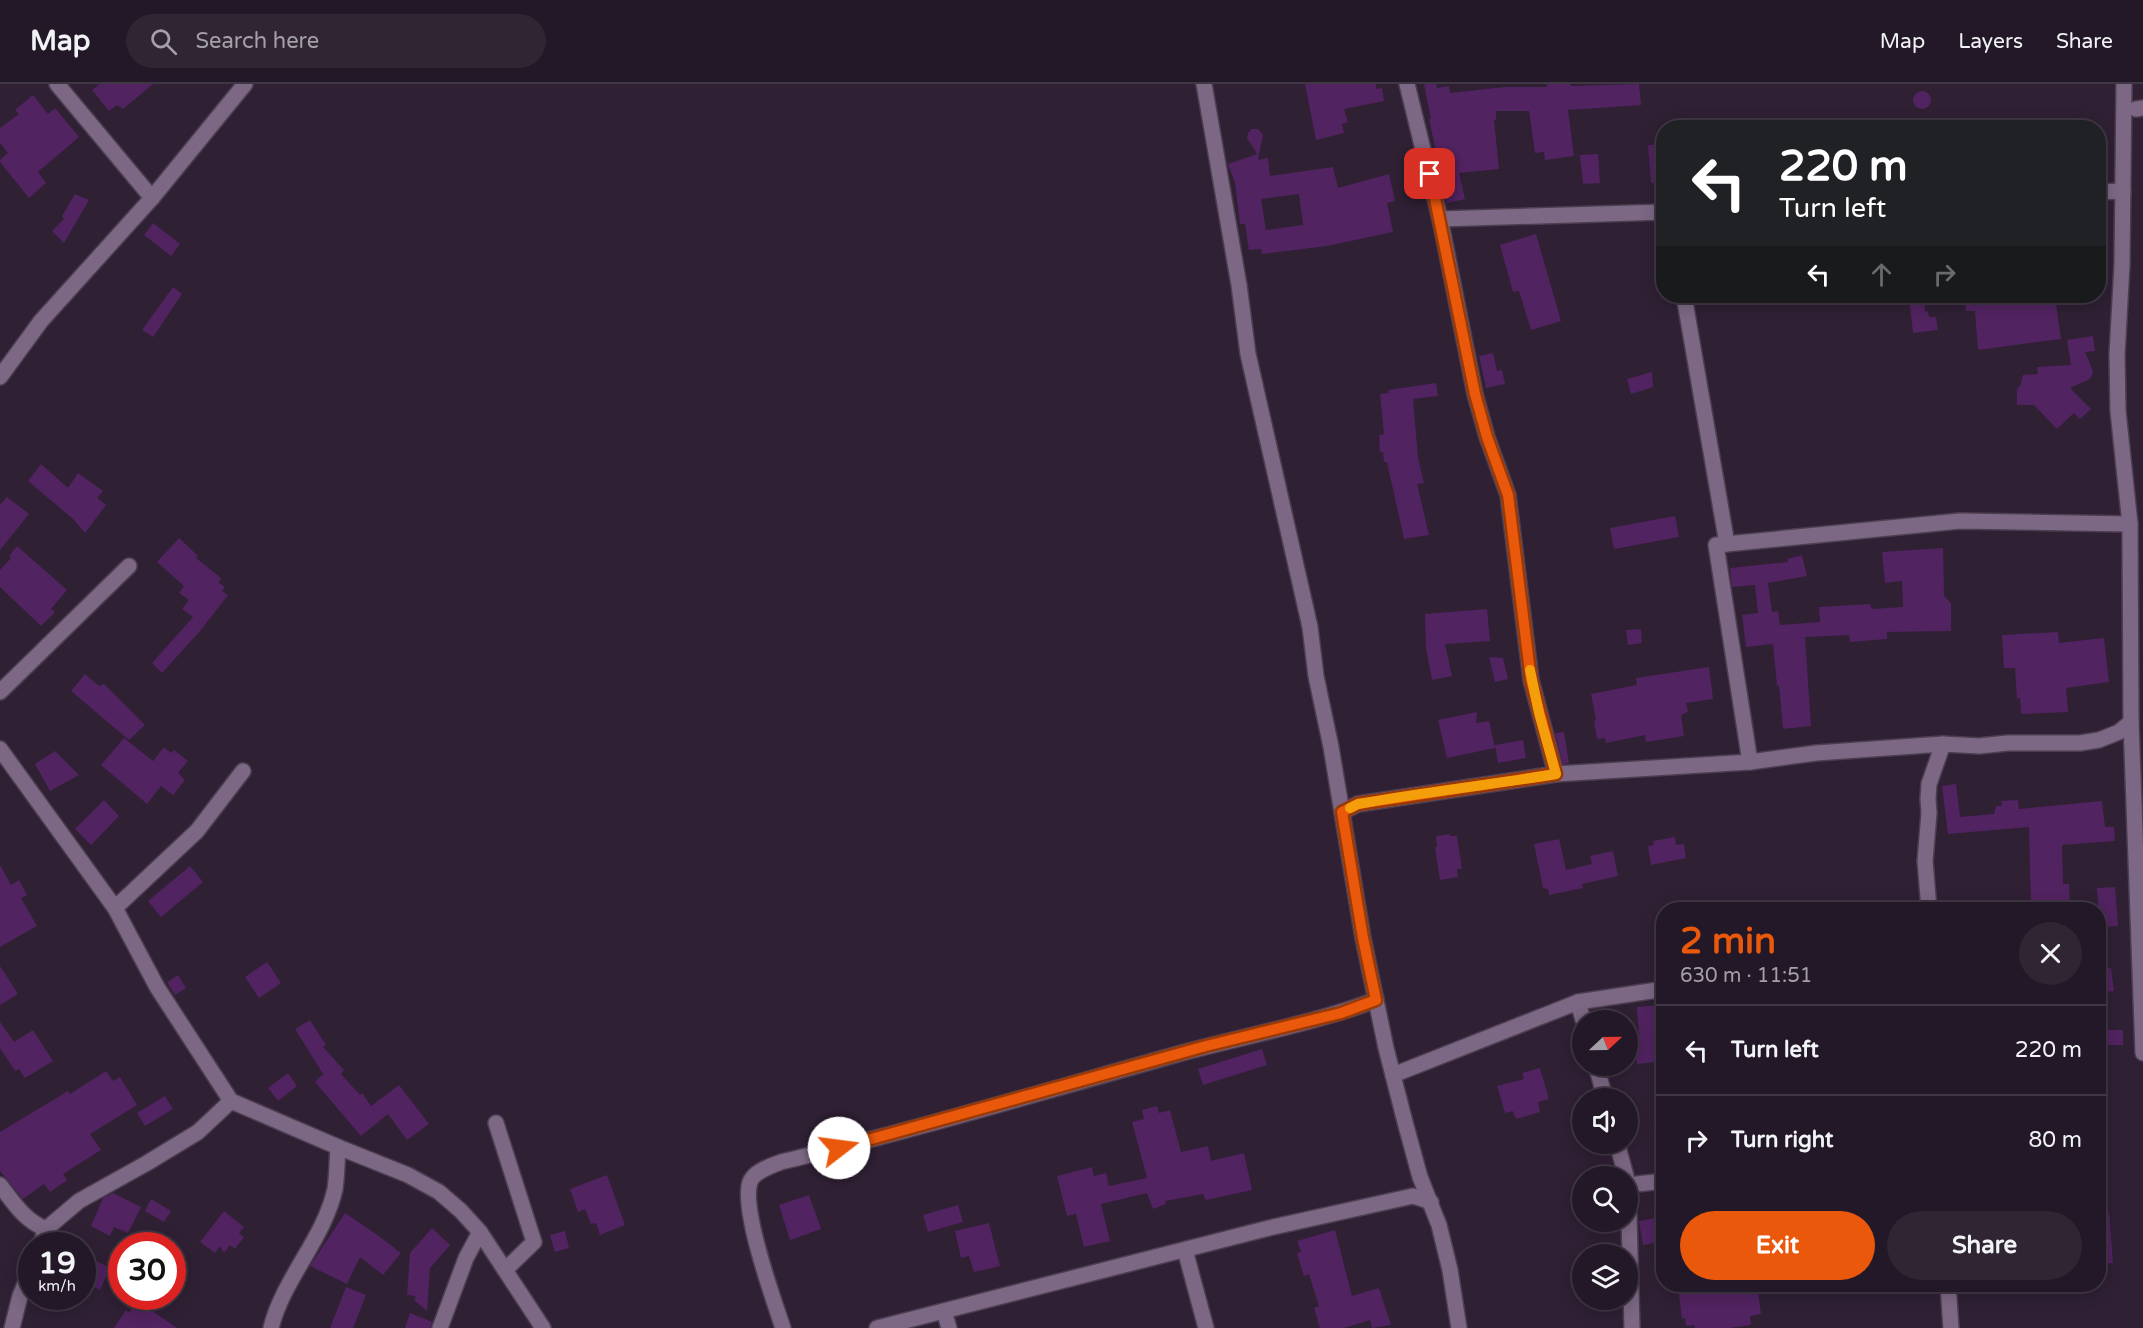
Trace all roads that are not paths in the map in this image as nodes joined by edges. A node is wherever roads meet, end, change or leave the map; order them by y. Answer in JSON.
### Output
{"nodes":[{"id":1,"x":57,"y":84,"type":"edge"},
{"id":2,"x":245,"y":84,"type":"edge"},
{"id":3,"x":1204,"y":84,"type":"edge"},
{"id":4,"x":1407,"y":84,"type":"edge"},
{"id":5,"x":2124,"y":84,"type":"edge"},
{"id":6,"x":2123,"y":191,"type":"junction"},
{"id":7,"x":2106,"y":192,"type":"edge"},
{"id":8,"x":152,"y":198,"type":"junction"},
{"id":9,"x":1656,"y":212,"type":"edge"},
{"id":10,"x":1440,"y":219,"type":"junction"},
{"id":11,"x":1685,"y":303,"type":"edge"},
{"id":12,"x":0,"y":377,"type":"edge"},
{"id":13,"x":2130,"y":524,"type":"junction"},
{"id":14,"x":1727,"y":544,"type":"junction"},
{"id":15,"x":129,"y":566,"type":"dead end"},
{"id":16,"x":0,"y":692,"type":"edge"},
{"id":17,"x":2131,"y":722,"type":"junction"},
{"id":18,"x":1943,"y":744,"type":"junction"},
{"id":19,"x":0,"y":749,"type":"edge"},
{"id":20,"x":1750,"y":762,"type":"junction"},
{"id":21,"x":243,"y":771,"type":"dead end"},
{"id":22,"x":1556,"y":774,"type":"junction"},
{"id":23,"x":1342,"y":812,"type":"junction"},
{"id":24,"x":2139,"y":859,"type":"edge"},
{"id":25,"x":1928,"y":902,"type":"edge"},
{"id":26,"x":115,"y":908,"type":"junction"},
{"id":27,"x":2140,"y":910,"type":"edge"},
{"id":28,"x":1656,"y":990,"type":"edge"},
{"id":29,"x":1376,"y":1000,"type":"junction"},
{"id":30,"x":1578,"y":1002,"type":"junction"},
{"id":31,"x":1580,"y":1010,"type":"edge"},
{"id":32,"x":2143,"y":1053,"type":"edge"},
{"id":33,"x":1393,"y":1075,"type":"junction"},
{"id":34,"x":231,"y":1101,"type":"junction"},
{"id":35,"x":496,"y":1123,"type":"dead end"},
{"id":36,"x":338,"y":1147,"type":"junction"},
{"id":37,"x":1420,"y":1177,"type":"junction"},
{"id":38,"x":1656,"y":1181,"type":"edge"},
{"id":39,"x":1638,"y":1182,"type":"edge"},
{"id":40,"x":0,"y":1185,"type":"edge"},
{"id":41,"x":1413,"y":1196,"type":"junction"},
{"id":42,"x":1431,"y":1202,"type":"junction"},
{"id":43,"x":46,"y":1229,"type":"junction"},
{"id":44,"x":45,"y":1232,"type":"edge"},
{"id":45,"x":480,"y":1232,"type":"junction"},
{"id":46,"x":1629,"y":1232,"type":"edge"},
{"id":47,"x":1185,"y":1250,"type":"junction"},
{"id":48,"x":505,"y":1269,"type":"junction"},
{"id":49,"x":1948,"y":1292,"type":"edge"},
{"id":50,"x":18,"y":1304,"type":"edge"},
{"id":51,"x":944,"y":1311,"type":"junction"},
{"id":52,"x":12,"y":1328,"type":"edge"},
{"id":53,"x":271,"y":1328,"type":"edge"},
{"id":54,"x":441,"y":1328,"type":"edge"},
{"id":55,"x":543,"y":1328,"type":"edge"},
{"id":56,"x":783,"y":1328,"type":"edge"},
{"id":57,"x":877,"y":1328,"type":"edge"},
{"id":58,"x":949,"y":1328,"type":"edge"},
{"id":59,"x":1206,"y":1328,"type":"edge"},
{"id":60,"x":1459,"y":1328,"type":"edge"},
{"id":61,"x":1632,"y":1328,"type":"edge"},
{"id":62,"x":1951,"y":1328,"type":"edge"}],
"edges":[{"from":1,"to":8,"type":"street"},
{"from":2,"to":8,"type":"street"},
{"from":3,"to":23,"type":"street"},
{"from":4,"to":10,"type":"street"},
{"from":5,"to":6,"type":"street"},
{"from":6,"to":7,"type":"street"},
{"from":6,"to":13,"type":"street"},
{"from":8,"to":12,"type":"street"},
{"from":9,"to":10,"type":"street"},
{"from":10,"to":22,"type":"street"},
{"from":11,"to":14,"type":"street"},
{"from":13,"to":14,"type":"street"},
{"from":13,"to":17,"type":"street"},
{"from":14,"to":20,"type":"street"},
{"from":15,"to":16,"type":"street"},
{"from":17,"to":18,"type":"street"},
{"from":17,"to":24,"type":"street"},
{"from":18,"to":20,"type":"street"},
{"from":18,"to":25,"type":"street"},
{"from":19,"to":26,"type":"street"},
{"from":20,"to":22,"type":"street"},
{"from":21,"to":26,"type":"street"},
{"from":22,"to":23,"type":"street"},
{"from":23,"to":29,"type":"street"},
{"from":24,"to":27,"type":"street"},
{"from":26,"to":34,"type":"street"},
{"from":27,"to":32,"type":"street"},
{"from":28,"to":30,"type":"street"},
{"from":29,"to":33,"type":"street"},
{"from":29,"to":56,"type":"street"},
{"from":30,"to":31,"type":"street"},
{"from":30,"to":33,"type":"street"},
{"from":33,"to":37,"type":"street"},
{"from":34,"to":36,"type":"street"},
{"from":34,"to":43,"type":"street"},
{"from":35,"to":48,"type":"street"},
{"from":36,"to":45,"type":"street"},
{"from":36,"to":53,"type":"street"},
{"from":37,"to":41,"type":"street"},
{"from":37,"to":42,"type":"street"},
{"from":38,"to":39,"type":"street"},
{"from":40,"to":43,"type":"street"},
{"from":41,"to":42,"type":"street"},
{"from":41,"to":47,"type":"street"},
{"from":42,"to":60,"type":"street"},
{"from":43,"to":44,"type":"street"},
{"from":45,"to":48,"type":"street"},
{"from":45,"to":54,"type":"street"},
{"from":46,"to":61,"type":"street"},
{"from":47,"to":51,"type":"street"},
{"from":47,"to":59,"type":"street"},
{"from":48,"to":55,"type":"street"},
{"from":49,"to":62,"type":"street"},
{"from":50,"to":52,"type":"street"},
{"from":51,"to":57,"type":"street"},
{"from":51,"to":58,"type":"street"}]}
